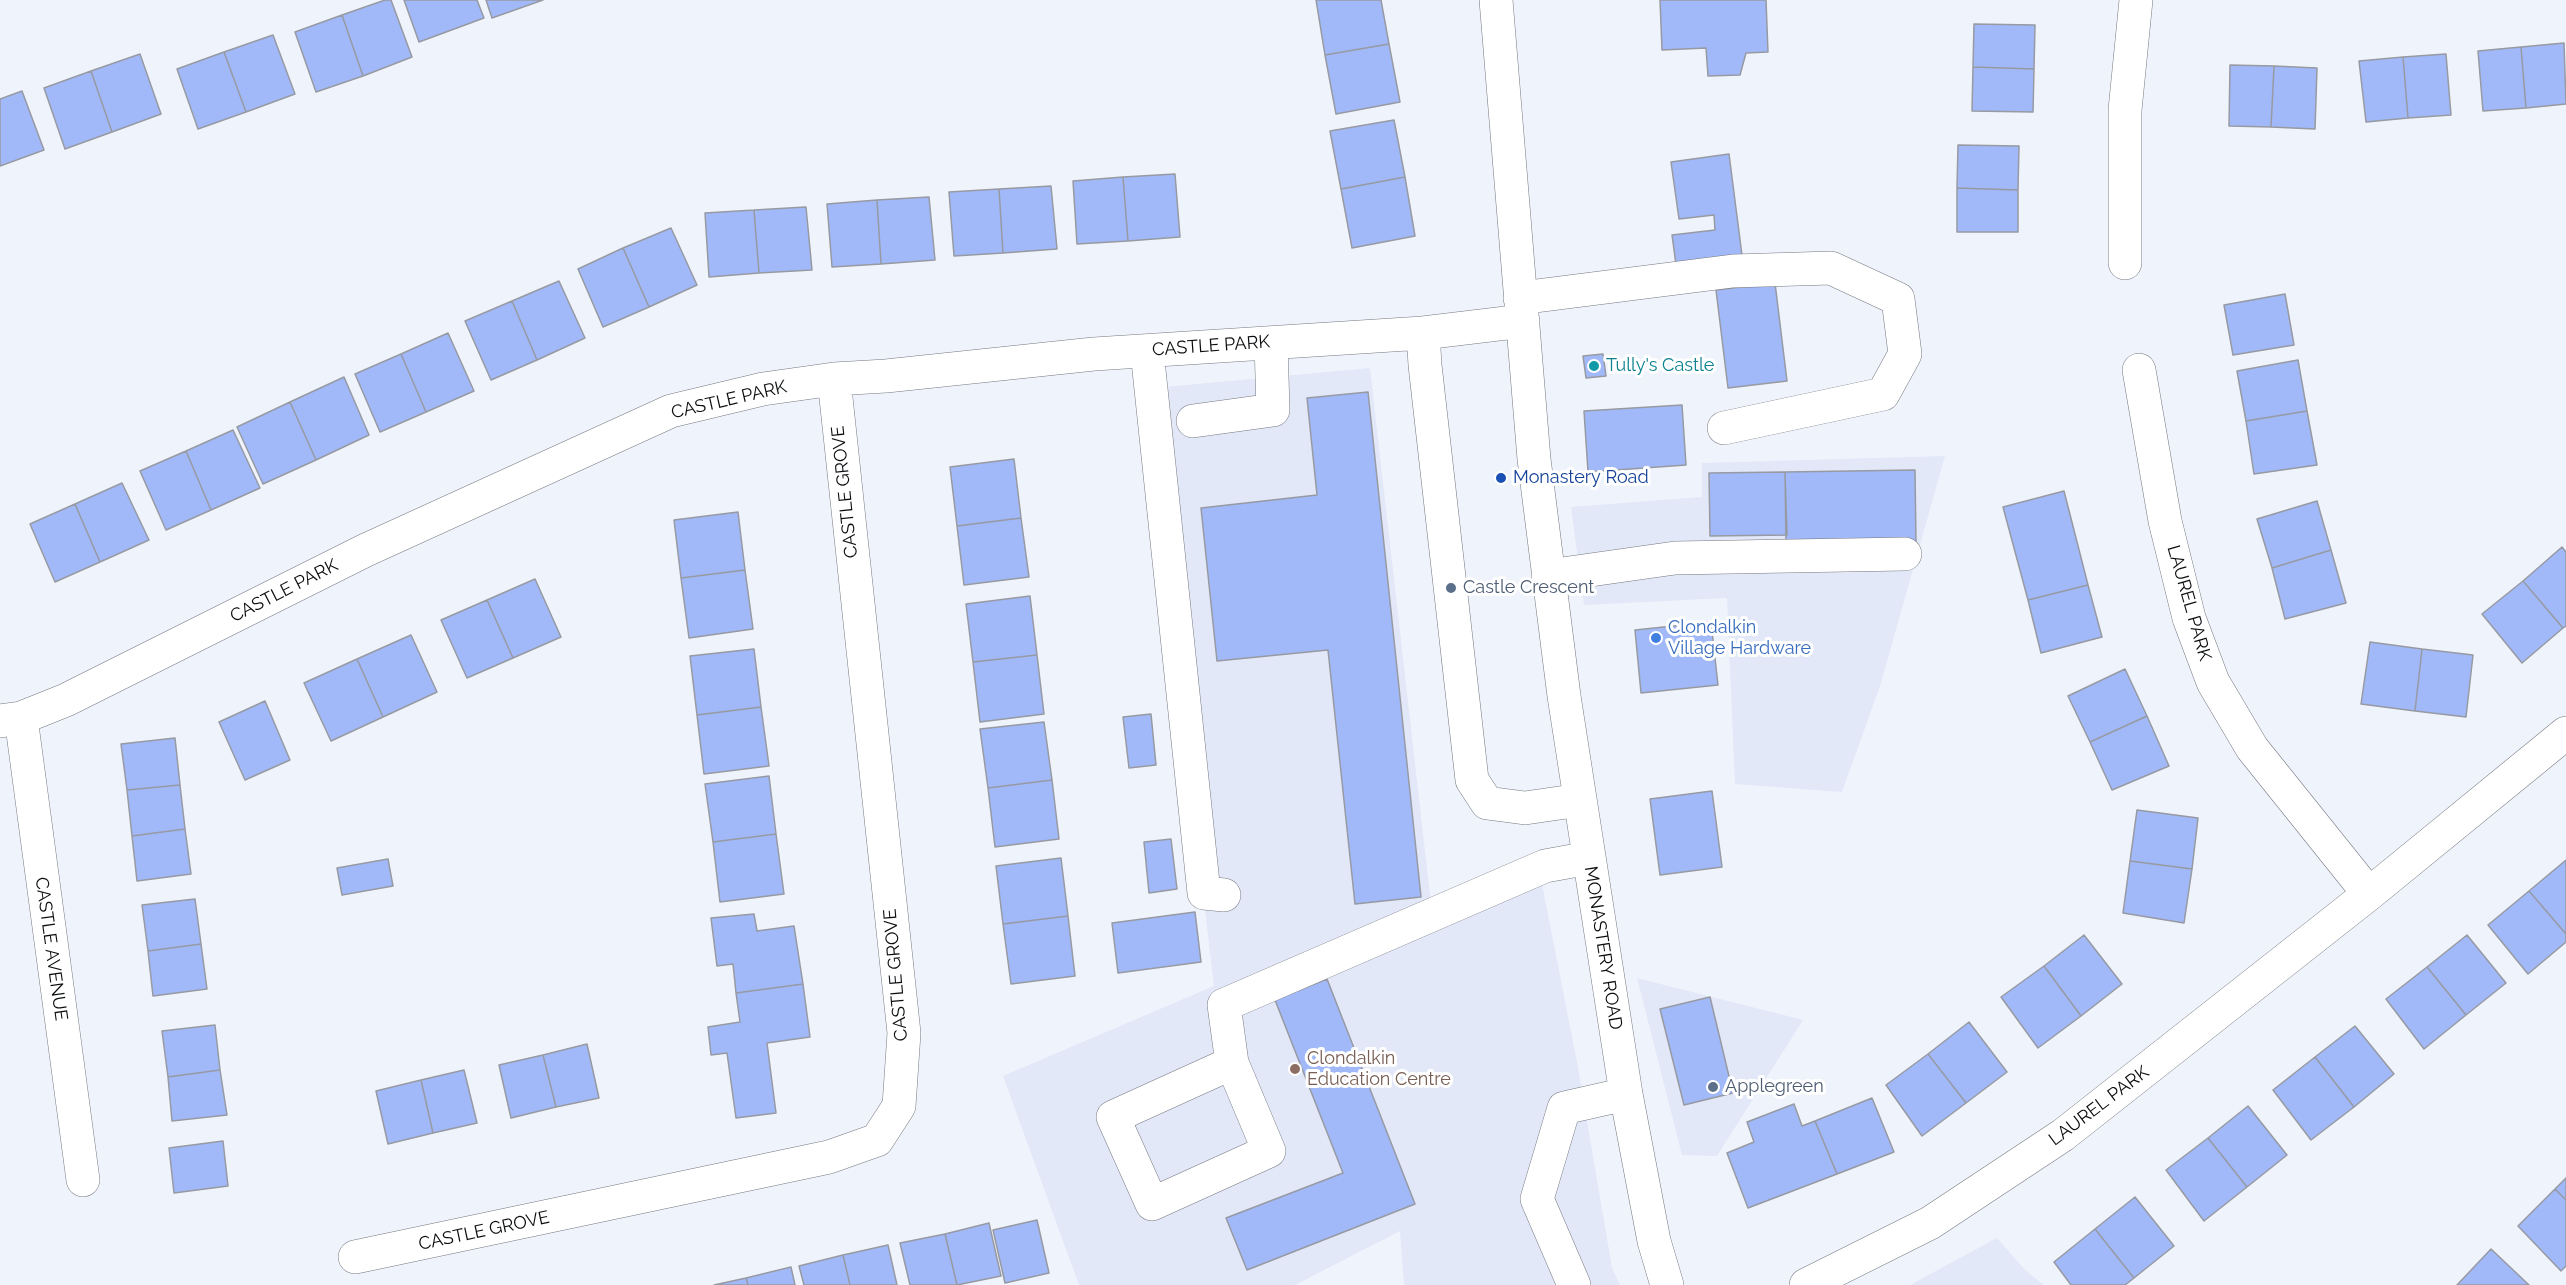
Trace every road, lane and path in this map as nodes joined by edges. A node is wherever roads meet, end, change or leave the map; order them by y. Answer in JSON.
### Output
{"nodes":[{"id":1,"x":1496,"y":0,"type":"edge"},
{"id":2,"x":2136,"y":0,"type":"edge"},
{"id":3,"x":2125,"y":263,"type":"dead end"},
{"id":4,"x":1521,"y":310,"type":"junction"},
{"id":5,"x":1423,"y":333,"type":"junction"},
{"id":6,"x":1271,"y":343,"type":"junction"},
{"id":7,"x":1147,"y":351,"type":"junction"},
{"id":8,"x":2139,"y":369,"type":"dead end"},
{"id":9,"x":834,"y":379,"type":"junction"},
{"id":10,"x":1193,"y":421,"type":"dead end"},
{"id":11,"x":1724,"y":428,"type":"dead end"},
{"id":12,"x":1905,"y":554,"type":"dead end"},
{"id":13,"x":1548,"y":576,"type":"junction"},
{"id":14,"x":10,"y":719,"type":"edge"},
{"id":15,"x":2566,"y":734,"type":"edge"},
{"id":16,"x":1580,"y":800,"type":"junction"},
{"id":17,"x":1589,"y":858,"type":"junction"},
{"id":18,"x":2369,"y":894,"type":"junction"},
{"id":19,"x":1224,"y":895,"type":"dead end"},
{"id":20,"x":1232,"y":1063,"type":"junction"},
{"id":21,"x":1626,"y":1094,"type":"junction"},
{"id":22,"x":83,"y":1180,"type":"dead end"},
{"id":23,"x":355,"y":1257,"type":"dead end"},
{"id":24,"x":1849,"y":1276,"type":"edge"},
{"id":25,"x":1574,"y":1285,"type":"edge"},
{"id":26,"x":1667,"y":1285,"type":"edge"},
{"id":27,"x":1806,"y":1285,"type":"edge"}],
"edges":[{"from":1,"to":4,"type":"street","name":"MONASTERY ROAD"},
{"from":2,"to":3,"type":"street"},
{"from":4,"to":5,"type":"street","name":"CASTLE PARK"},
{"from":4,"to":11,"type":"street","name":"CASTLE PARK"},
{"from":4,"to":13,"type":"street","name":"MONASTERY ROAD"},
{"from":5,"to":6,"type":"street","name":"CASTLE PARK"},
{"from":5,"to":16,"type":"street"},
{"from":6,"to":7,"type":"street","name":"CASTLE PARK"},
{"from":6,"to":10,"type":"street"},
{"from":7,"to":9,"type":"street","name":"CASTLE PARK"},
{"from":7,"to":19,"type":"street"},
{"from":8,"to":18,"type":"street","name":"LAUREL PARK"},
{"from":9,"to":14,"type":"street","name":"CASTLE PARK"},
{"from":9,"to":23,"type":"street","name":"CASTLE GROVE"},
{"from":12,"to":13,"type":"street"},
{"from":13,"to":16,"type":"street","name":"MONASTERY ROAD"},
{"from":14,"to":22,"type":"street","name":"CASTLE AVENUE"},
{"from":15,"to":18,"type":"street","name":"LAUREL PARK"},
{"from":16,"to":17,"type":"street","name":"MONASTERY ROAD"},
{"from":17,"to":20,"type":"street"},
{"from":17,"to":21,"type":"street","name":"MONASTERY ROAD"},
{"from":18,"to":24,"type":"street","name":"LAUREL PARK"},
{"from":20,"to":20,"type":"street"},
{"from":21,"to":25,"type":"street"},
{"from":21,"to":26,"type":"street","name":"MONASTERY ROAD"},
{"from":24,"to":27,"type":"street","name":"LAUREL PARK"}]}
